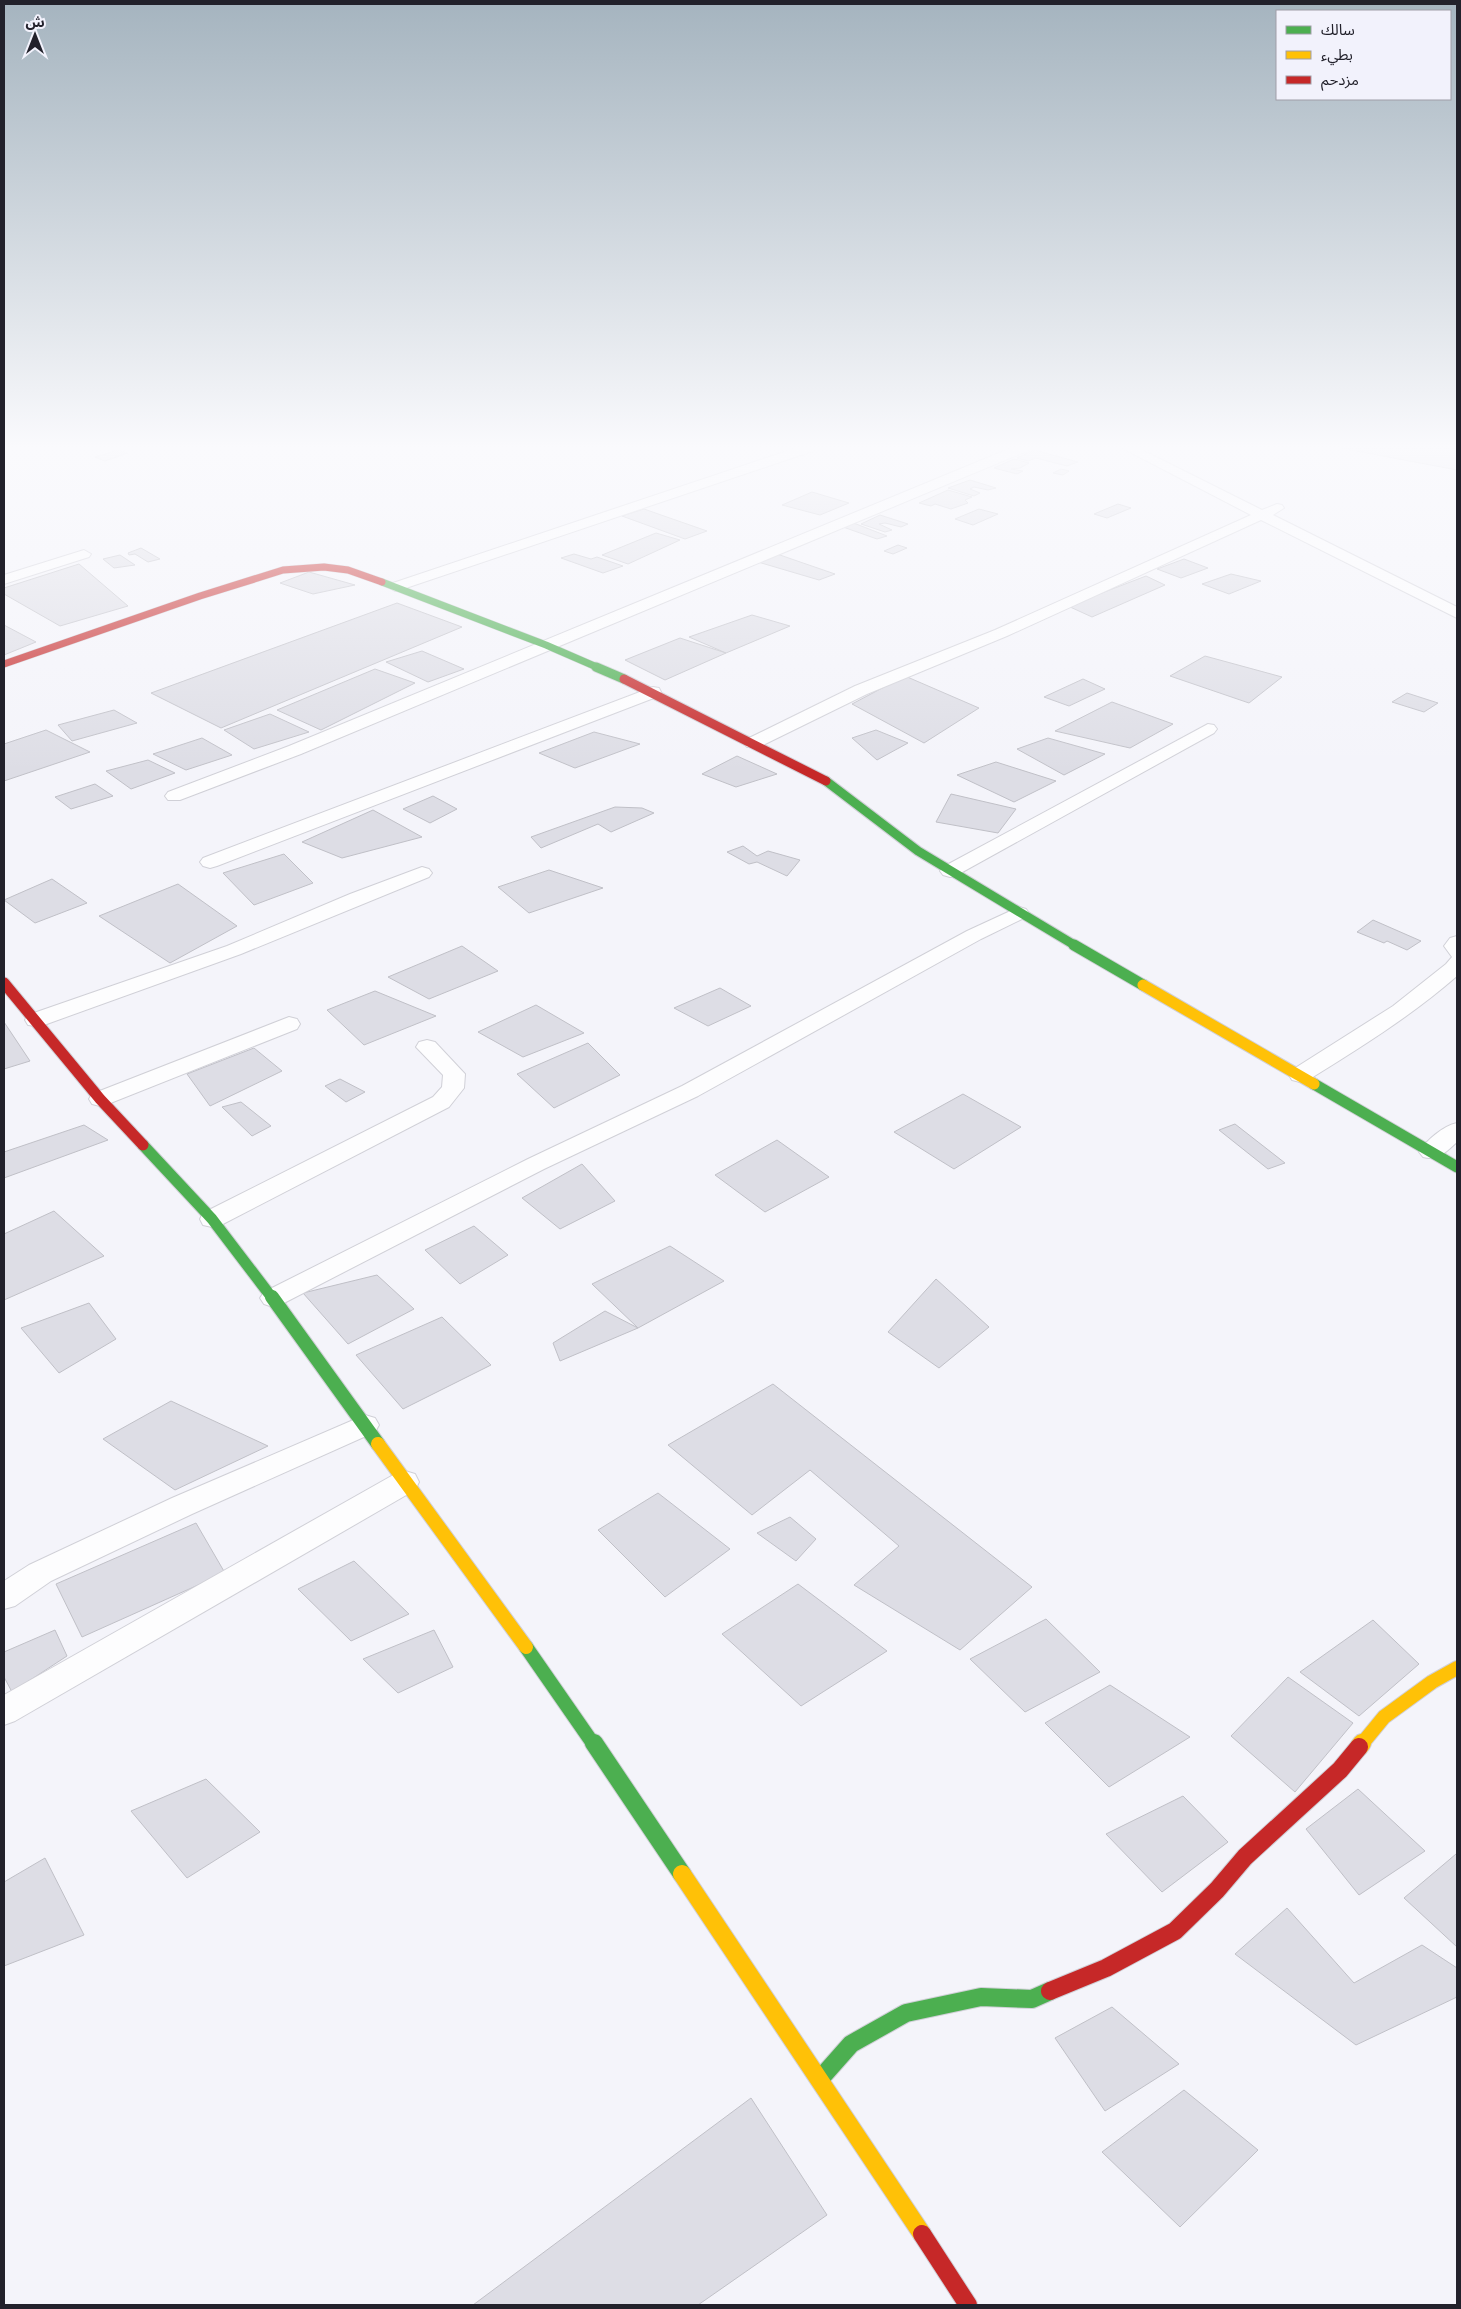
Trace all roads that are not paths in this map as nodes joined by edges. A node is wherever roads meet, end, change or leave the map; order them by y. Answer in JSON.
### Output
{"nodes":[{"id":1,"x":79,"y":556,"type":"edge"},
{"id":2,"x":488,"y":556,"type":"edge"},
{"id":3,"x":762,"y":556,"type":"edge"},
{"id":4,"x":1170,"y":556,"type":"edge"},
{"id":5,"x":1344,"y":556,"type":"edge"},
{"id":6,"x":1373,"y":556,"type":"edge"},
{"id":7,"x":4,"y":580,"type":"edge"},
{"id":8,"x":395,"y":587,"type":"junction"},
{"id":9,"x":1457,"y":598,"type":"edge"},
{"id":10,"x":1457,"y":613,"type":"edge"},
{"id":11,"x":546,"y":645,"type":"junction"},
{"id":12,"x":4,"y":664,"type":"edge"},
{"id":13,"x":653,"y":692,"type":"junction"},
{"id":14,"x":1208,"y":729,"type":"dead end"},
{"id":15,"x":753,"y":743,"type":"junction"},
{"id":16,"x":174,"y":796,"type":"dead end"},
{"id":17,"x":210,"y":862,"type":"dead end"},
{"id":18,"x":950,"y":871,"type":"junction"},
{"id":19,"x":422,"y":874,"type":"dead end"},
{"id":20,"x":1019,"y":913,"type":"junction"},
{"id":21,"x":1457,"y":942,"type":"edge"},
{"id":22,"x":1457,"y":952,"type":"edge"},
{"id":23,"x":1457,"y":962,"type":"edge"},
{"id":24,"x":4,"y":983,"type":"edge"},
{"id":25,"x":36,"y":1020,"type":"junction"},
{"id":26,"x":289,"y":1024,"type":"dead end"},
{"id":27,"x":427,"y":1047,"type":"dead end"},
{"id":28,"x":1300,"y":1075,"type":"junction"},
{"id":29,"x":100,"y":1099,"type":"junction"},
{"id":30,"x":1457,"y":1130,"type":"edge"},
{"id":31,"x":1431,"y":1152,"type":"junction"},
{"id":32,"x":1457,"y":1167,"type":"edge"},
{"id":33,"x":212,"y":1219,"type":"junction"},
{"id":34,"x":273,"y":1298,"type":"junction"},
{"id":35,"x":365,"y":1425,"type":"junction"},
{"id":36,"x":405,"y":1482,"type":"junction"},
{"id":37,"x":4,"y":1597,"type":"edge"},
{"id":38,"x":1457,"y":1668,"type":"edge"},
{"id":39,"x":4,"y":1710,"type":"edge"},
{"id":40,"x":820,"y":2079,"type":"junction"},
{"id":41,"x":968,"y":2305,"type":"edge"}],
"edges":[{"from":1,"to":7,"type":"street"},
{"from":2,"to":8,"type":"street"},
{"from":3,"to":11,"type":"street"},
{"from":4,"to":15,"type":"street"},
{"from":5,"to":10,"type":"street"},
{"from":6,"to":9,"type":"street"},
{"from":8,"to":11,"type":"street"},
{"from":8,"to":12,"type":"street"},
{"from":11,"to":13,"type":"street"},
{"from":11,"to":16,"type":"street"},
{"from":13,"to":15,"type":"street"},
{"from":13,"to":17,"type":"street"},
{"from":14,"to":18,"type":"street"},
{"from":15,"to":18,"type":"street"},
{"from":18,"to":20,"type":"street"},
{"from":19,"to":25,"type":"street"},
{"from":20,"to":28,"type":"street"},
{"from":20,"to":34,"type":"street"},
{"from":21,"to":22,"type":"street"},
{"from":23,"to":28,"type":"street"},
{"from":24,"to":25,"type":"street"},
{"from":25,"to":29,"type":"street"},
{"from":26,"to":29,"type":"street"},
{"from":27,"to":33,"type":"street"},
{"from":28,"to":31,"type":"street"},
{"from":29,"to":33,"type":"street"},
{"from":30,"to":31,"type":"street"},
{"from":31,"to":32,"type":"street"},
{"from":33,"to":34,"type":"street"},
{"from":34,"to":35,"type":"street"},
{"from":35,"to":36,"type":"street"},
{"from":35,"to":37,"type":"street"},
{"from":36,"to":39,"type":"street"},
{"from":36,"to":40,"type":"street"},
{"from":38,"to":40,"type":"street"},
{"from":40,"to":41,"type":"street"}]}
